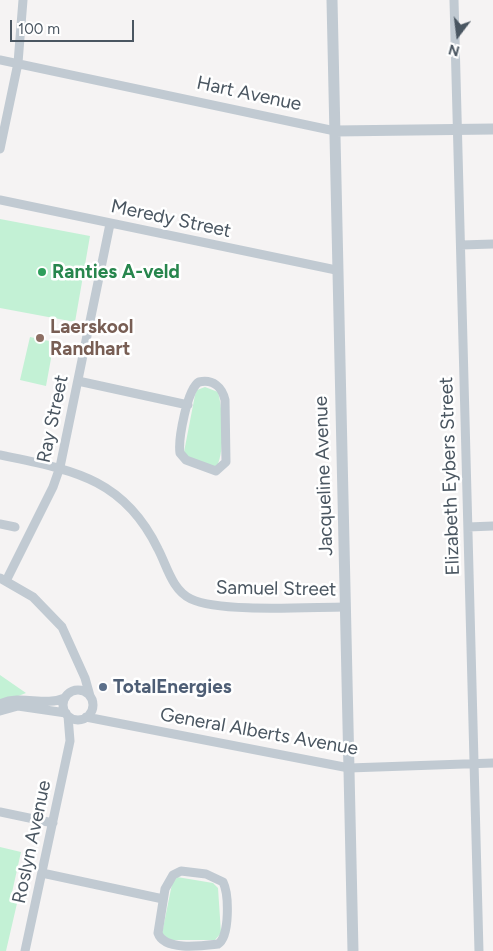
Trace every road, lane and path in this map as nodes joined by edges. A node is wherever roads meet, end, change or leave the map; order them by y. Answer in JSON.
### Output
{"nodes":[{"id":1,"x":23,"y":0,"type":"edge"},
{"id":2,"x":332,"y":0,"type":"edge"},
{"id":3,"x":454,"y":0,"type":"edge"},
{"id":4,"x":0,"y":60,"type":"edge"},
{"id":5,"x":18,"y":63,"type":"junction"},
{"id":6,"x":493,"y":129,"type":"edge"},
{"id":7,"x":458,"y":130,"type":"junction"},
{"id":8,"x":335,"y":131,"type":"junction"},
{"id":9,"x":0,"y":149,"type":"edge"},
{"id":10,"x":0,"y":200,"type":"edge"},
{"id":11,"x":110,"y":224,"type":"junction"},
{"id":12,"x":493,"y":244,"type":"edge"},
{"id":13,"x":461,"y":245,"type":"junction"},
{"id":14,"x":336,"y":270,"type":"junction"},
{"id":15,"x":78,"y":381,"type":"junction"},
{"id":16,"x":188,"y":405,"type":"junction"},
{"id":17,"x":0,"y":455,"type":"edge"},
{"id":18,"x":60,"y":467,"type":"junction"},
{"id":19,"x":0,"y":524,"type":"edge"},
{"id":20,"x":493,"y":526,"type":"edge"},
{"id":21,"x":15,"y":527,"type":"dead end"},
{"id":22,"x":468,"y":527,"type":"junction"},
{"id":23,"x":3,"y":580,"type":"edge"},
{"id":24,"x":345,"y":606,"type":"junction"},
{"id":25,"x":78,"y":664,"type":"junction"},
{"id":26,"x":73,"y":691,"type":"junction"},
{"id":27,"x":65,"y":698,"type":"junction"},
{"id":28,"x":91,"y":700,"type":"junction"},
{"id":29,"x":0,"y":704,"type":"edge"},
{"id":30,"x":0,"y":711,"type":"edge"},
{"id":31,"x":67,"y":715,"type":"junction"},
{"id":32,"x":84,"y":718,"type":"junction"},
{"id":33,"x":110,"y":720,"type":"junction"},
{"id":34,"x":70,"y":741,"type":"junction"},
{"id":35,"x":474,"y":763,"type":"junction"},
{"id":36,"x":493,"y":763,"type":"edge"},
{"id":37,"x":349,"y":768,"type":"junction"},
{"id":38,"x":0,"y":812,"type":"edge"},
{"id":39,"x":53,"y":823,"type":"junction"},
{"id":40,"x":42,"y":873,"type":"junction"},
{"id":41,"x":163,"y":899,"type":"junction"},
{"id":42,"x":25,"y":951,"type":"edge"},
{"id":43,"x":353,"y":951,"type":"edge"},
{"id":44,"x":479,"y":951,"type":"edge"}],
"edges":[{"from":1,"to":5,"type":"street"},
{"from":2,"to":8,"type":"street","name":"Jacqueline Avenue"},
{"from":3,"to":7,"type":"street","name":"Elizabeth Eybers Street"},
{"from":4,"to":5,"type":"street","name":"Hart Avenue"},
{"from":5,"to":8,"type":"street","name":"Hart Avenue"},
{"from":5,"to":9,"type":"street"},
{"from":6,"to":7,"type":"street","name":"Hart Avenue"},
{"from":7,"to":8,"type":"street","name":"Hart Avenue"},
{"from":7,"to":13,"type":"street","name":"Elizabeth Eybers Street"},
{"from":8,"to":14,"type":"street","name":"Jacqueline Avenue"},
{"from":10,"to":11,"type":"street","name":"Meredy Street"},
{"from":11,"to":14,"type":"street","name":"Meredy Street"},
{"from":11,"to":15,"type":"street","name":"Ray Street"},
{"from":12,"to":13,"type":"street"},
{"from":13,"to":22,"type":"street","name":"Elizabeth Eybers Street"},
{"from":14,"to":24,"type":"street","name":"Jacqueline Avenue"},
{"from":15,"to":16,"type":"street"},
{"from":15,"to":18,"type":"street","name":"Ray Street"},
{"from":16,"to":16,"type":"street"},
{"from":17,"to":18,"type":"street","name":"Samuel Street"},
{"from":18,"to":23,"type":"street","name":"Ray Street"},
{"from":18,"to":24,"type":"street","name":"Samuel Street"},
{"from":19,"to":21,"type":"street"},
{"from":20,"to":22,"type":"street"},
{"from":22,"to":35,"type":"street","name":"Elizabeth Eybers Street"},
{"from":23,"to":25,"type":"street"},
{"from":24,"to":37,"type":"street","name":"Jacqueline Avenue"},
{"from":25,"to":26,"type":"street"},
{"from":25,"to":28,"type":"street"},
{"from":26,"to":27,"type":"street"},
{"from":26,"to":28,"type":"street"},
{"from":27,"to":29,"type":"street"},
{"from":27,"to":31,"type":"street"},
{"from":28,"to":32,"type":"street"},
{"from":28,"to":33,"type":"street"},
{"from":30,"to":31,"type":"street"},
{"from":31,"to":32,"type":"street"},
{"from":31,"to":34,"type":"street"},
{"from":32,"to":33,"type":"street","name":"General Alberts Avenue"},
{"from":32,"to":34,"type":"street"},
{"from":33,"to":37,"type":"street","name":"General Alberts Avenue"},
{"from":34,"to":39,"type":"street","name":"Roslyn Avenue"},
{"from":35,"to":36,"type":"street","name":"General Alberts Avenue"},
{"from":35,"to":37,"type":"street","name":"General Alberts Avenue"},
{"from":35,"to":44,"type":"street","name":"Elizabeth Eybers Street"},
{"from":37,"to":43,"type":"street","name":"Jacqueline Avenue"},
{"from":38,"to":39,"type":"street"},
{"from":39,"to":40,"type":"street","name":"Roslyn Avenue"},
{"from":40,"to":41,"type":"street"},
{"from":40,"to":42,"type":"street","name":"Roslyn Avenue"},
{"from":41,"to":41,"type":"street"}]}
